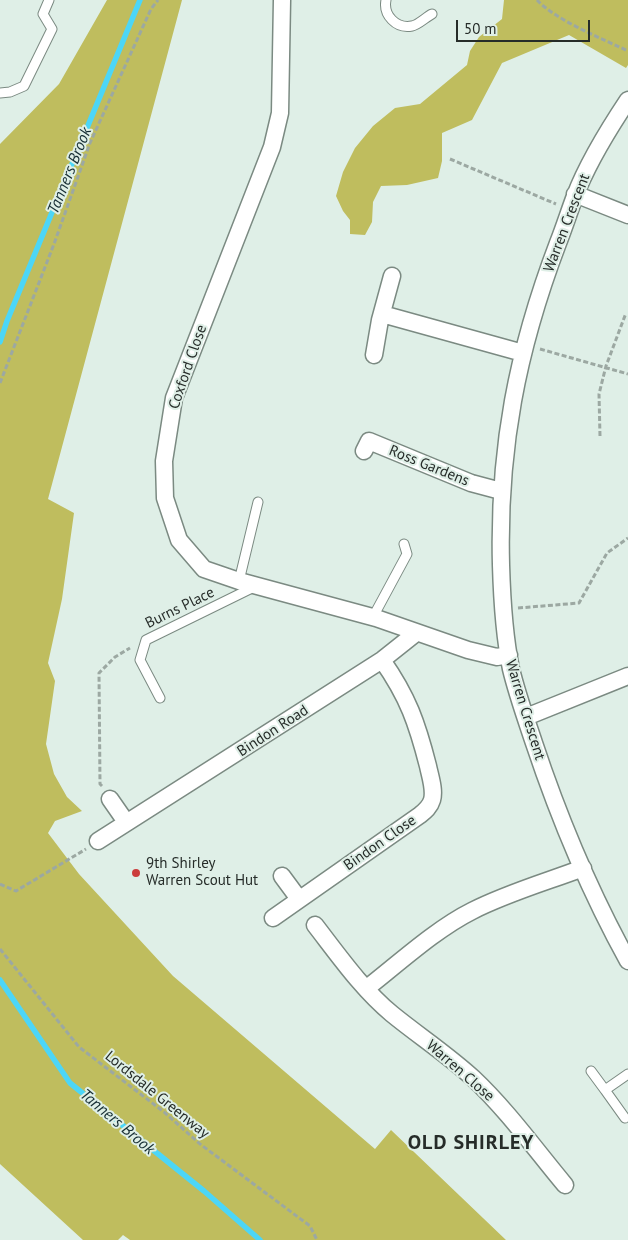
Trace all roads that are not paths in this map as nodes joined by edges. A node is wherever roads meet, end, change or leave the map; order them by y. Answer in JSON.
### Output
{"nodes":[{"id":1,"x":49,"y":0,"type":"edge"},
{"id":2,"x":282,"y":0,"type":"edge"},
{"id":3,"x":386,"y":0,"type":"edge"},
{"id":4,"x":432,"y":14,"type":"dead end"},
{"id":5,"x":0,"y":93,"type":"edge"},
{"id":6,"x":628,"y":100,"type":"edge"},
{"id":7,"x":576,"y":194,"type":"junction"},
{"id":8,"x":628,"y":215,"type":"edge"},
{"id":9,"x":392,"y":276,"type":"dead end"},
{"id":10,"x":382,"y":314,"type":"junction"},
{"id":11,"x":524,"y":349,"type":"junction"},
{"id":12,"x":374,"y":355,"type":"dead end"},
{"id":13,"x":364,"y":451,"type":"dead end"},
{"id":14,"x":501,"y":491,"type":"junction"},
{"id":15,"x":258,"y":502,"type":"dead end"},
{"id":16,"x":404,"y":544,"type":"dead end"},
{"id":17,"x":240,"y":581,"type":"junction"},
{"id":18,"x":258,"y":585,"type":"junction"},
{"id":19,"x":373,"y":617,"type":"junction"},
{"id":20,"x":416,"y":633,"type":"junction"},
{"id":21,"x":509,"y":655,"type":"junction"},
{"id":22,"x":382,"y":660,"type":"junction"},
{"id":23,"x":628,"y":676,"type":"edge"},
{"id":24,"x":160,"y":698,"type":"dead end"},
{"id":25,"x":526,"y":717,"type":"junction"},
{"id":26,"x":110,"y":799,"type":"road end"},
{"id":27,"x":126,"y":822,"type":"junction"},
{"id":28,"x":98,"y":841,"type":"road end"},
{"id":29,"x":583,"y":868,"type":"junction"},
{"id":30,"x":282,"y":876,"type":"dead end"},
{"id":31,"x":299,"y":899,"type":"junction"},
{"id":32,"x":273,"y":918,"type":"dead end"},
{"id":33,"x":315,"y":925,"type":"dead end"},
{"id":34,"x":624,"y":943,"type":"edge"},
{"id":35,"x":628,"y":962,"type":"edge"},
{"id":36,"x":366,"y":988,"type":"junction"},
{"id":37,"x":591,"y":1071,"type":"dead end"},
{"id":38,"x":628,"y":1074,"type":"edge"},
{"id":39,"x":606,"y":1090,"type":"junction"},
{"id":40,"x":626,"y":1118,"type":"dead end"},
{"id":41,"x":565,"y":1185,"type":"dead end"}],
"edges":[{"from":1,"to":5,"type":"lane"},
{"from":2,"to":17,"type":"street","name":"Coxford Close"},
{"from":3,"to":4,"type":"lane"},
{"from":6,"to":7,"type":"street","name":"Warren Crescent"},
{"from":7,"to":8,"type":"street"},
{"from":7,"to":11,"type":"street","name":"Warren Crescent"},
{"from":9,"to":10,"type":"street"},
{"from":10,"to":11,"type":"street"},
{"from":10,"to":12,"type":"street"},
{"from":11,"to":14,"type":"street","name":"Warren Crescent"},
{"from":13,"to":14,"type":"street","name":"Ross Gardens"},
{"from":14,"to":21,"type":"street","name":"Warren Crescent"},
{"from":15,"to":17,"type":"lane"},
{"from":16,"to":19,"type":"lane"},
{"from":17,"to":18,"type":"street","name":"Coxford Close"},
{"from":18,"to":19,"type":"street","name":"Coxford Close"},
{"from":18,"to":24,"type":"lane","name":"Burns Place"},
{"from":19,"to":20,"type":"street","name":"Coxford Close"},
{"from":20,"to":21,"type":"street","name":"Coxford Close"},
{"from":20,"to":22,"type":"street","name":"Bindon Road"},
{"from":21,"to":25,"type":"street","name":"Warren Crescent"},
{"from":22,"to":27,"type":"street","name":"Bindon Road"},
{"from":22,"to":31,"type":"street","name":"Bindon Close"},
{"from":23,"to":25,"type":"street"},
{"from":25,"to":29,"type":"street","name":"Warren Crescent"},
{"from":26,"to":27,"type":"street"},
{"from":27,"to":28,"type":"street","name":"Bindon Road"},
{"from":29,"to":34,"type":"street","name":"Warren Crescent"},
{"from":29,"to":36,"type":"street"},
{"from":30,"to":31,"type":"street"},
{"from":31,"to":32,"type":"street","name":"Bindon Close"},
{"from":33,"to":36,"type":"street","name":"Warren Close"},
{"from":34,"to":35,"type":"street","name":"Warren Crescent"},
{"from":36,"to":41,"type":"street","name":"Warren Close"},
{"from":37,"to":39,"type":"lane"},
{"from":38,"to":39,"type":"lane"},
{"from":39,"to":40,"type":"lane"}]}
